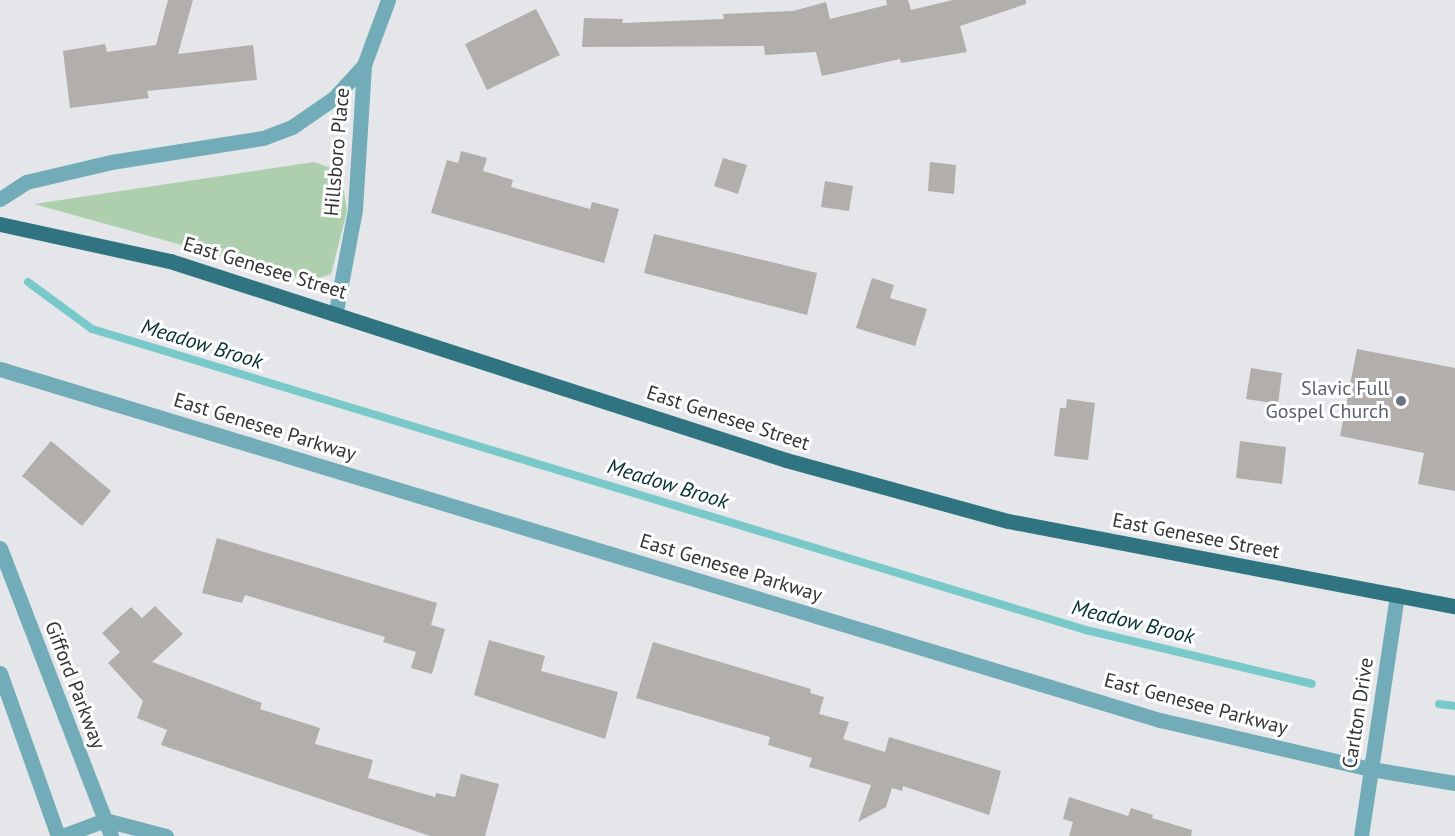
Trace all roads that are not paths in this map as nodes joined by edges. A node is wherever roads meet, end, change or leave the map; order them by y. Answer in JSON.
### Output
{"nodes":[{"id":1,"x":388,"y":0,"type":"edge"},
{"id":2,"x":364,"y":65,"type":"junction"},
{"id":3,"x":0,"y":199,"type":"edge"},
{"id":4,"x":0,"y":224,"type":"edge"},
{"id":5,"x":336,"y":311,"type":"junction"},
{"id":6,"x":0,"y":369,"type":"edge"},
{"id":7,"x":0,"y":548,"type":"edge"},
{"id":8,"x":1397,"y":595,"type":"junction"},
{"id":9,"x":1455,"y":606,"type":"edge"},
{"id":10,"x":0,"y":674,"type":"edge"},
{"id":11,"x":1371,"y":769,"type":"junction"},
{"id":12,"x":1455,"y":783,"type":"edge"},
{"id":13,"x":105,"y":820,"type":"junction"},
{"id":14,"x":60,"y":836,"type":"edge"},
{"id":15,"x":111,"y":836,"type":"edge"},
{"id":16,"x":166,"y":836,"type":"edge"},
{"id":17,"x":1361,"y":836,"type":"edge"}],
"edges":[{"from":1,"to":2,"type":"street","name":"Hillsboro Place"},
{"from":2,"to":3,"type":"street"},
{"from":2,"to":5,"type":"street","name":"Hillsboro Place"},
{"from":4,"to":5,"type":"main road","name":"East Genesee Street"},
{"from":5,"to":8,"type":"main road","name":"East Genesee Street"},
{"from":6,"to":11,"type":"street","name":"East Genesee Parkway"},
{"from":7,"to":13,"type":"street","name":"Gifford Parkway"},
{"from":8,"to":9,"type":"main road","name":"East Genesee Street"},
{"from":8,"to":11,"type":"street","name":"Carlton Drive"},
{"from":10,"to":14,"type":"street"},
{"from":11,"to":12,"type":"street","name":"East Genesee Parkway"},
{"from":11,"to":17,"type":"street","name":"Carlton Drive"},
{"from":13,"to":14,"type":"street"},
{"from":13,"to":15,"type":"street","name":"Gifford Parkway"},
{"from":13,"to":16,"type":"street"}]}
